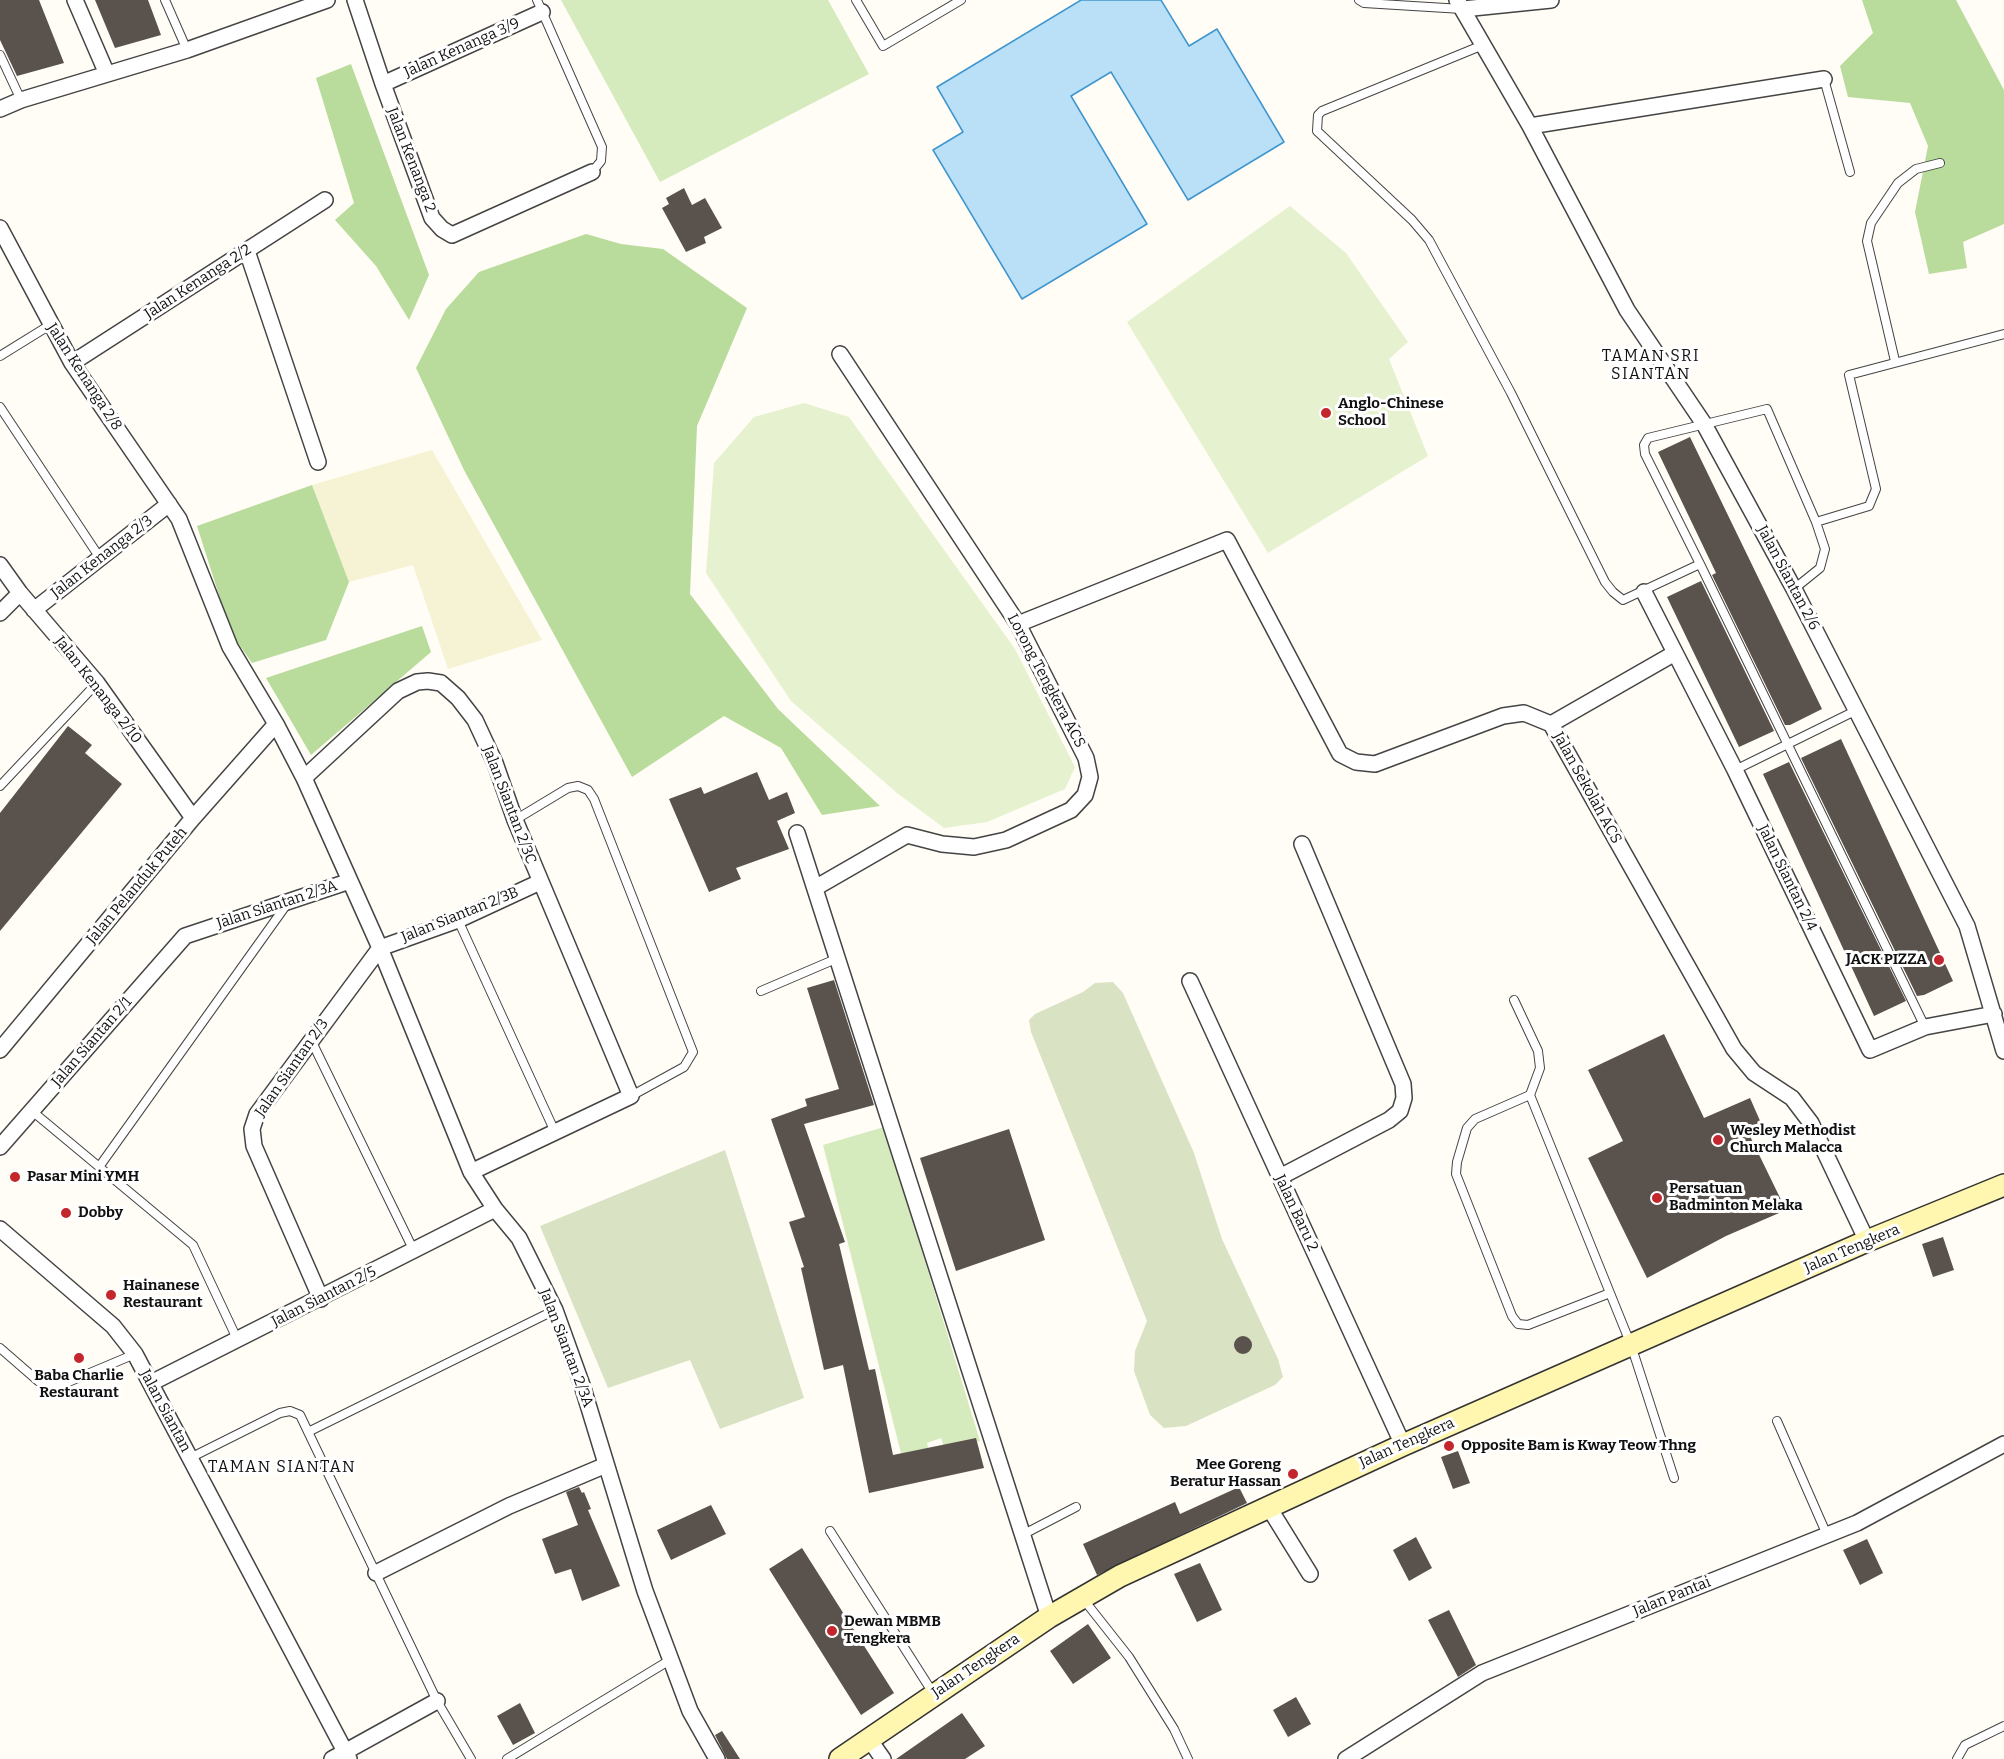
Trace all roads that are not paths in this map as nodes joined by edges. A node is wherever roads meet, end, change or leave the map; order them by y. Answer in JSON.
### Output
{"nodes":[{"id":1,"x":75,"y":0,"type":"edge"},
{"id":2,"x":165,"y":0,"type":"edge"},
{"id":3,"x":327,"y":0,"type":"edge"},
{"id":4,"x":856,"y":0,"type":"edge"},
{"id":5,"x":961,"y":0,"type":"edge"},
{"id":6,"x":1359,"y":0,"type":"edge"},
{"id":7,"x":1551,"y":0,"type":"edge"},
{"id":8,"x":358,"y":1,"type":"edge"},
{"id":9,"x":1460,"y":5,"type":"edge"},
{"id":10,"x":539,"y":6,"type":"edge"},
{"id":11,"x":1483,"y":45,"type":"junction"},
{"id":12,"x":187,"y":50,"type":"junction"},
{"id":13,"x":0,"y":55,"type":"edge"},
{"id":14,"x":107,"y":74,"type":"junction"},
{"id":15,"x":1824,"y":79,"type":"joint"},
{"id":16,"x":383,"y":84,"type":"junction"},
{"id":17,"x":21,"y":100,"type":"junction"},
{"id":18,"x":0,"y":109,"type":"edge"},
{"id":19,"x":1530,"y":126,"type":"junction"},
{"id":20,"x":1940,"y":163,"type":"dead end"},
{"id":21,"x":592,"y":172,"type":"joint"},
{"id":22,"x":1850,"y":172,"type":"dead end"},
{"id":23,"x":325,"y":200,"type":"dead end"},
{"id":24,"x":0,"y":228,"type":"edge"},
{"id":25,"x":247,"y":251,"type":"junction"},
{"id":26,"x":50,"y":326,"type":"junction"},
{"id":27,"x":2004,"y":334,"type":"edge"},
{"id":28,"x":840,"y":354,"type":"dead end"},
{"id":29,"x":0,"y":356,"type":"edge"},
{"id":30,"x":1895,"y":361,"type":"junction"},
{"id":31,"x":72,"y":363,"type":"junction"},
{"id":32,"x":0,"y":407,"type":"edge"},
{"id":33,"x":1704,"y":424,"type":"junction"},
{"id":34,"x":318,"y":462,"type":"dead end"},
{"id":35,"x":169,"y":504,"type":"junction"},
{"id":36,"x":1816,"y":522,"type":"junction"},
{"id":37,"x":100,"y":558,"type":"junction"},
{"id":38,"x":1700,"y":564,"type":"junction"},
{"id":39,"x":0,"y":565,"type":"edge"},
{"id":40,"x":1794,"y":589,"type":"junction"},
{"id":41,"x":1644,"y":592,"type":"junction"},
{"id":42,"x":20,"y":593,"type":"junction"},
{"id":43,"x":34,"y":610,"type":"junction"},
{"id":44,"x":0,"y":613,"type":"edge"},
{"id":45,"x":1018,"y":624,"type":"junction"},
{"id":46,"x":1675,"y":653,"type":"junction"},
{"id":47,"x":97,"y":684,"type":"junction"},
{"id":48,"x":1857,"y":710,"type":"junction"},
{"id":49,"x":276,"y":724,"type":"junction"},
{"id":50,"x":1551,"y":724,"type":"junction"},
{"id":51,"x":1788,"y":744,"type":"junction"},
{"id":52,"x":1735,"y":770,"type":"junction"},
{"id":53,"x":304,"y":778,"type":"junction"},
{"id":54,"x":0,"y":786,"type":"edge"},
{"id":55,"x":193,"y":818,"type":"junction"},
{"id":56,"x":514,"y":820,"type":"junction"},
{"id":57,"x":797,"y":833,"type":"dead end"},
{"id":58,"x":1302,"y":844,"type":"dead end"},
{"id":59,"x":350,"y":881,"type":"junction"},
{"id":60,"x":540,"y":882,"type":"junction"},
{"id":61,"x":815,"y":888,"type":"junction"},
{"id":62,"x":288,"y":903,"type":"junction"},
{"id":63,"x":458,"y":920,"type":"junction"},
{"id":64,"x":185,"y":936,"type":"joint"},
{"id":65,"x":380,"y":948,"type":"junction"},
{"id":66,"x":838,"y":958,"type":"junction"},
{"id":67,"x":1190,"y":981,"type":"dead end"},
{"id":68,"x":761,"y":991,"type":"dead end"},
{"id":69,"x":1514,"y":1000,"type":"dead end"},
{"id":70,"x":1994,"y":1014,"type":"junction"},
{"id":71,"x":1925,"y":1027,"type":"junction"},
{"id":72,"x":311,"y":1039,"type":"junction"},
{"id":73,"x":0,"y":1050,"type":"edge"},
{"id":74,"x":2004,"y":1051,"type":"edge"},
{"id":75,"x":1530,"y":1095,"type":"junction"},
{"id":76,"x":631,"y":1096,"type":"junction"},
{"id":77,"x":32,"y":1111,"type":"junction"},
{"id":78,"x":556,"y":1134,"type":"junction"},
{"id":79,"x":0,"y":1147,"type":"edge"},
{"id":80,"x":99,"y":1167,"type":"junction"},
{"id":81,"x":471,"y":1172,"type":"junction"},
{"id":82,"x":1280,"y":1177,"type":"junction"},
{"id":83,"x":2004,"y":1185,"type":"edge"},
{"id":84,"x":495,"y":1209,"type":"junction"},
{"id":85,"x":0,"y":1229,"type":"edge"},
{"id":86,"x":1867,"y":1242,"type":"junction"},
{"id":87,"x":414,"y":1252,"type":"junction"},
{"id":88,"x":1610,"y":1293,"type":"junction"},
{"id":89,"x":321,"y":1299,"type":"junction"},
{"id":90,"x":555,"y":1310,"type":"junction"},
{"id":91,"x":238,"y":1341,"type":"junction"},
{"id":92,"x":1630,"y":1345,"type":"junction"},
{"id":93,"x":0,"y":1348,"type":"edge"},
{"id":94,"x":135,"y":1354,"type":"junction"},
{"id":95,"x":151,"y":1383,"type":"junction"},
{"id":96,"x":1777,"y":1421,"type":"dead end"},
{"id":97,"x":308,"y":1432,"type":"junction"},
{"id":98,"x":1403,"y":1444,"type":"junction"},
{"id":99,"x":2004,"y":1444,"type":"edge"},
{"id":100,"x":190,"y":1458,"type":"junction"},
{"id":101,"x":606,"y":1465,"type":"junction"},
{"id":102,"x":1674,"y":1478,"type":"dead end"},
{"id":103,"x":1268,"y":1506,"type":"junction"},
{"id":104,"x":1076,"y":1507,"type":"dead end"},
{"id":105,"x":830,"y":1531,"type":"dead end"},
{"id":106,"x":1022,"y":1534,"type":"junction"},
{"id":107,"x":1827,"y":1535,"type":"junction"},
{"id":108,"x":376,"y":1573,"type":"junction"},
{"id":109,"x":1310,"y":1574,"type":"dead end"},
{"id":110,"x":1081,"y":1597,"type":"junction"},
{"id":111,"x":1049,"y":1617,"type":"junction"},
{"id":112,"x":670,"y":1660,"type":"junction"},
{"id":113,"x":934,"y":1695,"type":"junction"},
{"id":114,"x":436,"y":1701,"type":"junction"},
{"id":115,"x":2004,"y":1726,"type":"edge"},
{"id":116,"x":869,"y":1739,"type":"junction"},
{"id":117,"x":342,"y":1757,"type":"edge"},
{"id":118,"x":471,"y":1759,"type":"edge"},
{"id":119,"x":507,"y":1759,"type":"edge"},
{"id":120,"x":717,"y":1759,"type":"edge"},
{"id":121,"x":840,"y":1759,"type":"edge"},
{"id":122,"x":883,"y":1759,"type":"edge"},
{"id":123,"x":1188,"y":1759,"type":"edge"},
{"id":124,"x":1346,"y":1759,"type":"edge"},
{"id":125,"x":1957,"y":1759,"type":"edge"}],
"edges":[{"from":1,"to":14,"type":"street"},
{"from":2,"to":12,"type":"lane"},
{"from":3,"to":12,"type":"street"},
{"from":4,"to":5,"type":"lane"},
{"from":6,"to":9,"type":"lane"},
{"from":7,"to":9,"type":"street"},
{"from":8,"to":16,"type":"street","name":"Jalan Kenanga 2"},
{"from":9,"to":11,"type":"street","name":"Jalan Siantan 2/6"},
{"from":10,"to":16,"type":"street","name":"Jalan Kenanga 3/9"},
{"from":10,"to":21,"type":"lane"},
{"from":11,"to":19,"type":"street","name":"Jalan Siantan 2/6"},
{"from":11,"to":41,"type":"lane"},
{"from":12,"to":14,"type":"street"},
{"from":13,"to":17,"type":"lane"},
{"from":14,"to":17,"type":"street"},
{"from":15,"to":19,"type":"street"},
{"from":15,"to":22,"type":"lane"},
{"from":16,"to":21,"type":"street","name":"Jalan Kenanga 2"},
{"from":17,"to":18,"type":"street"},
{"from":19,"to":33,"type":"street","name":"Jalan Siantan 2/6"},
{"from":20,"to":30,"type":"lane"},
{"from":23,"to":25,"type":"street","name":"Jalan Kenanga 2/2"},
{"from":24,"to":26,"type":"street","name":"Jalan Kenanga 2/8"},
{"from":25,"to":31,"type":"street","name":"Jalan Kenanga 2/2"},
{"from":25,"to":34,"type":"street"},
{"from":26,"to":29,"type":"lane"},
{"from":26,"to":31,"type":"street","name":"Jalan Kenanga 2/8"},
{"from":27,"to":30,"type":"lane"},
{"from":28,"to":45,"type":"street","name":"Lorong Tengkera ACS"},
{"from":30,"to":36,"type":"lane"},
{"from":31,"to":35,"type":"street","name":"Jalan Kenanga 2/8"},
{"from":32,"to":37,"type":"lane"},
{"from":33,"to":36,"type":"lane"},
{"from":33,"to":38,"type":"lane"},
{"from":33,"to":40,"type":"street","name":"Jalan Siantan 2/6"},
{"from":35,"to":37,"type":"street","name":"Jalan Kenanga 2/3"},
{"from":35,"to":49,"type":"street","name":"Jalan Kenanga 2/8"},
{"from":36,"to":40,"type":"lane"},
{"from":37,"to":43,"type":"street","name":"Jalan Kenanga 2/3"},
{"from":38,"to":41,"type":"lane"},
{"from":38,"to":51,"type":"lane"},
{"from":39,"to":42,"type":"street","name":"Jalan Kenanga 2/10"},
{"from":40,"to":48,"type":"street","name":"Jalan Siantan 2/6"},
{"from":41,"to":46,"type":"street","name":"Jalan Siantan 2/4"},
{"from":42,"to":43,"type":"street","name":"Jalan Kenanga 2/10"},
{"from":42,"to":44,"type":"street"},
{"from":43,"to":47,"type":"street","name":"Jalan Kenanga 2/10"},
{"from":45,"to":50,"type":"street","name":"Jalan Sekolah ACS"},
{"from":45,"to":61,"type":"street","name":"Lorong Tengkera ACS"},
{"from":46,"to":50,"type":"street"},
{"from":46,"to":52,"type":"street","name":"Jalan Siantan 2/4"},
{"from":47,"to":54,"type":"lane"},
{"from":47,"to":55,"type":"street","name":"Jalan Kenanga 2/10"},
{"from":48,"to":51,"type":"lane"},
{"from":48,"to":70,"type":"street","name":"Jalan Siantan 2/6"},
{"from":49,"to":53,"type":"street","name":"Jalan Kenanga 2/8"},
{"from":49,"to":55,"type":"street","name":"Jalan Pelanduk Puteh"},
{"from":50,"to":86,"type":"street","name":"Jalan Sekolah ACS"},
{"from":51,"to":52,"type":"lane"},
{"from":51,"to":71,"type":"lane"},
{"from":52,"to":71,"type":"street","name":"Jalan Siantan 2/4"},
{"from":53,"to":56,"type":"street","name":"Jalan Siantan 2/3C"},
{"from":53,"to":59,"type":"street","name":"Jalan Kenanga 2/8"},
{"from":55,"to":73,"type":"street","name":"Jalan Pelanduk Puteh"},
{"from":56,"to":60,"type":"street","name":"Jalan Siantan 2/3C"},
{"from":56,"to":76,"type":"lane"},
{"from":57,"to":61,"type":"street"},
{"from":58,"to":82,"type":"street"},
{"from":59,"to":62,"type":"street","name":"Jalan Siantan 2/3A"},
{"from":59,"to":65,"type":"street","name":"Jalan Siantan 2/3A"},
{"from":60,"to":63,"type":"street","name":"Jalan Siantan 2/3B"},
{"from":60,"to":76,"type":"street","name":"Jalan Siantan 2/3C"},
{"from":61,"to":66,"type":"street"},
{"from":62,"to":64,"type":"street","name":"Jalan Siantan 2/3A"},
{"from":62,"to":80,"type":"lane"},
{"from":63,"to":65,"type":"street","name":"Jalan Siantan 2/3B"},
{"from":63,"to":78,"type":"lane"},
{"from":64,"to":77,"type":"street","name":"Jalan Siantan 2/1"},
{"from":65,"to":72,"type":"street","name":"Jalan Siantan 2/3"},
{"from":65,"to":81,"type":"street","name":"Jalan Siantan 2/3A"},
{"from":66,"to":68,"type":"lane"},
{"from":66,"to":106,"type":"street"},
{"from":67,"to":82,"type":"street","name":"Jalan Baru 2"},
{"from":69,"to":75,"type":"lane"},
{"from":70,"to":71,"type":"street","name":"Jalan Siantan 2/4"},
{"from":70,"to":74,"type":"street","name":"Jalan Siantan 2/6"},
{"from":72,"to":87,"type":"lane"},
{"from":72,"to":89,"type":"street","name":"Jalan Siantan 2/3"},
{"from":75,"to":88,"type":"lane"},
{"from":75,"to":88,"type":"lane"},
{"from":76,"to":78,"type":"street"},
{"from":77,"to":79,"type":"street","name":"Jalan Siantan 2/1"},
{"from":77,"to":80,"type":"lane"},
{"from":78,"to":81,"type":"street"},
{"from":80,"to":91,"type":"lane"},
{"from":81,"to":84,"type":"street","name":"Jalan Siantan 2/3A"},
{"from":82,"to":98,"type":"street","name":"Jalan Baru 2"},
{"from":83,"to":86,"type":"main road","name":"Jalan Tengkera"},
{"from":84,"to":87,"type":"street","name":"Jalan Siantan 2/5"},
{"from":84,"to":90,"type":"street","name":"Jalan Siantan 2/3A"},
{"from":85,"to":94,"type":"street","name":"Jalan Siantan"},
{"from":86,"to":92,"type":"main road","name":"Jalan Tengkera"},
{"from":87,"to":89,"type":"street","name":"Jalan Siantan 2/5"},
{"from":88,"to":92,"type":"lane"},
{"from":89,"to":91,"type":"street","name":"Jalan Siantan 2/5"},
{"from":90,"to":97,"type":"lane"},
{"from":90,"to":101,"type":"street","name":"Jalan Siantan 2/3A"},
{"from":91,"to":95,"type":"street","name":"Jalan Siantan 2/5"},
{"from":92,"to":98,"type":"main road","name":"Jalan Tengkera"},
{"from":92,"to":102,"type":"lane"},
{"from":93,"to":94,"type":"lane"},
{"from":94,"to":95,"type":"street","name":"Jalan Siantan"},
{"from":95,"to":100,"type":"street","name":"Jalan Siantan"},
{"from":96,"to":107,"type":"lane"},
{"from":97,"to":100,"type":"lane"},
{"from":97,"to":108,"type":"lane"},
{"from":98,"to":103,"type":"main road","name":"Jalan Tengkera"},
{"from":99,"to":107,"type":"street","name":"Jalan Pantai"},
{"from":100,"to":117,"type":"street","name":"Jalan Siantan"},
{"from":101,"to":108,"type":"street"},
{"from":101,"to":112,"type":"street","name":"Jalan Siantan 2/3A"},
{"from":103,"to":109,"type":"street"},
{"from":103,"to":110,"type":"main road","name":"Jalan Tengkera"},
{"from":104,"to":106,"type":"lane"},
{"from":105,"to":113,"type":"lane"},
{"from":106,"to":111,"type":"street"},
{"from":107,"to":124,"type":"street","name":"Jalan Pantai"},
{"from":108,"to":114,"type":"lane"},
{"from":110,"to":111,"type":"main road","name":"Jalan Tengkera"},
{"from":110,"to":123,"type":"lane"},
{"from":111,"to":113,"type":"main road","name":"Jalan Tengkera"},
{"from":112,"to":119,"type":"lane"},
{"from":112,"to":120,"type":"street","name":"Jalan Siantan 2/3A"},
{"from":113,"to":116,"type":"main road","name":"Jalan Tengkera"},
{"from":114,"to":117,"type":"street"},
{"from":114,"to":118,"type":"lane"},
{"from":115,"to":125,"type":"lane"},
{"from":116,"to":121,"type":"main road","name":"Jalan Tengkera"},
{"from":116,"to":122,"type":"street"}]}
